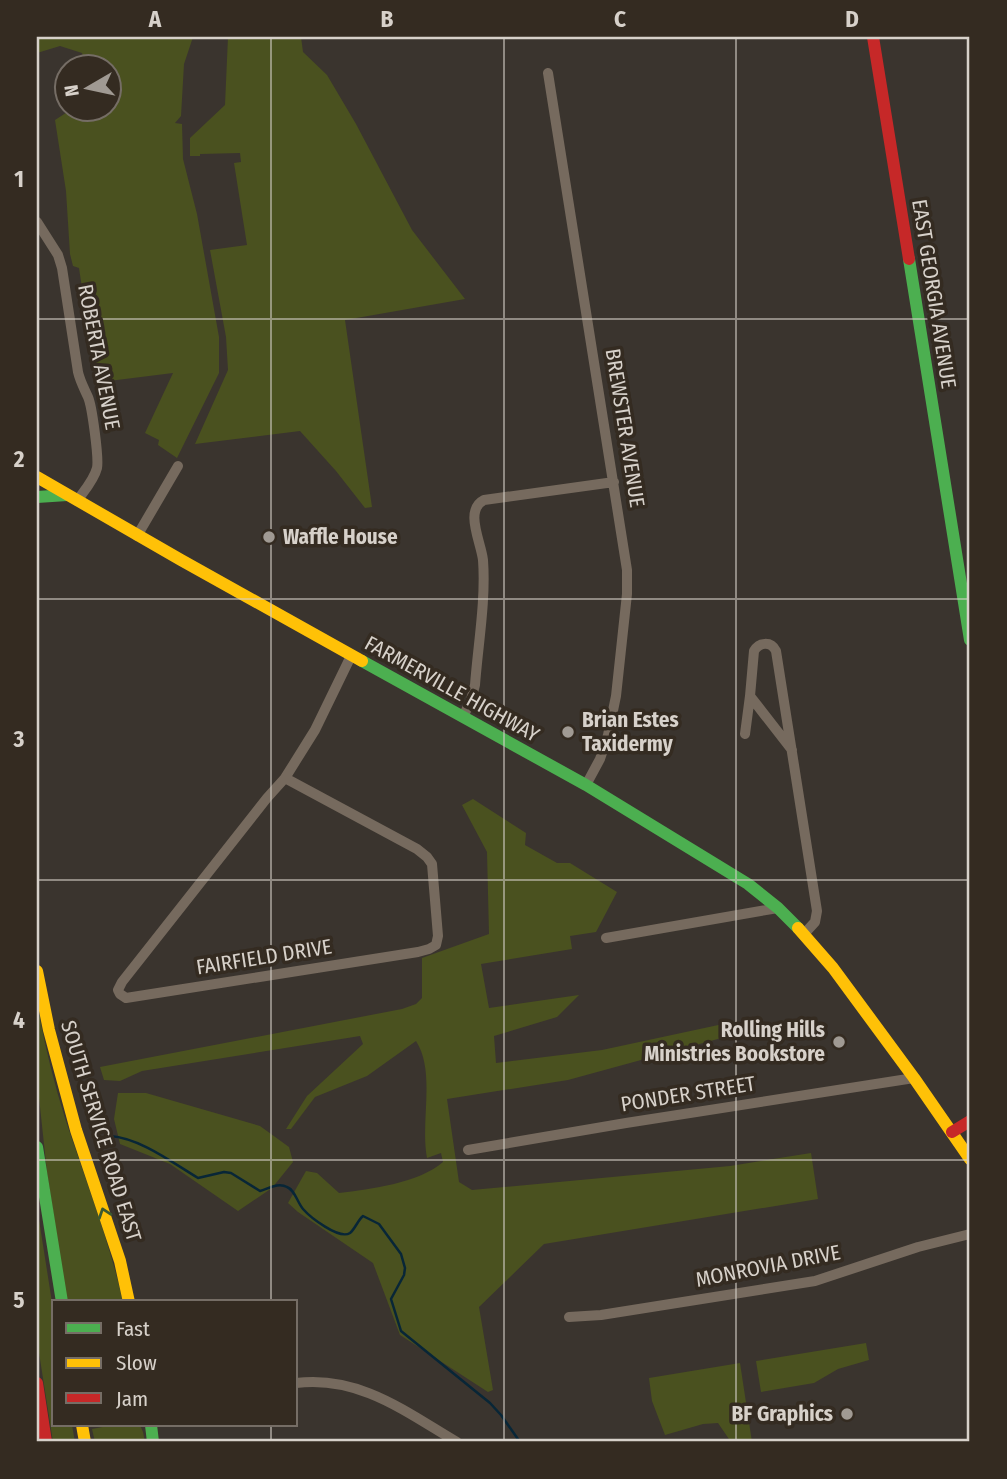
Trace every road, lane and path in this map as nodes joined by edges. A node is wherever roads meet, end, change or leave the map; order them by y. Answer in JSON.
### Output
{"nodes":[{"id":1,"x":873,"y":37,"type":"edge"},
{"id":2,"x":548,"y":73,"type":"dead end"},
{"id":3,"x":37,"y":222,"type":"edge"},
{"id":4,"x":178,"y":466,"type":"dead end"},
{"id":5,"x":37,"y":477,"type":"edge"},
{"id":6,"x":614,"y":482,"type":"junction"},
{"id":7,"x":37,"y":497,"type":"edge"},
{"id":8,"x":72,"y":498,"type":"junction"},
{"id":9,"x":137,"y":536,"type":"junction"},
{"id":10,"x":968,"y":613,"type":"edge"},
{"id":11,"x":970,"y":640,"type":"edge"},
{"id":12,"x":351,"y":656,"type":"junction"},
{"id":13,"x":750,"y":696,"type":"junction"},
{"id":14,"x":463,"y":717,"type":"junction"},
{"id":15,"x":745,"y":734,"type":"dead end"},
{"id":16,"x":792,"y":750,"type":"junction"},
{"id":17,"x":285,"y":778,"type":"junction"},
{"id":18,"x":586,"y":785,"type":"junction"},
{"id":19,"x":778,"y":908,"type":"junction"},
{"id":20,"x":804,"y":934,"type":"junction"},
{"id":21,"x":606,"y":938,"type":"dead end"},
{"id":22,"x":37,"y":971,"type":"edge"},
{"id":23,"x":914,"y":1078,"type":"junction"},
{"id":24,"x":970,"y":1121,"type":"edge"},
{"id":25,"x":952,"y":1132,"type":"junction"},
{"id":26,"x":37,"y":1147,"type":"edge"},
{"id":27,"x":468,"y":1150,"type":"dead end"},
{"id":28,"x":970,"y":1159,"type":"edge"},
{"id":29,"x":970,"y":1234,"type":"edge"},
{"id":30,"x":62,"y":1300,"type":"edge"},
{"id":31,"x":129,"y":1300,"type":"edge"},
{"id":32,"x":569,"y":1317,"type":"dead end"},
{"id":33,"x":37,"y":1383,"type":"edge"},
{"id":34,"x":298,"y":1383,"type":"edge"},
{"id":35,"x":46,"y":1442,"type":"edge"},
{"id":36,"x":457,"y":1442,"type":"edge"}],
"edges":[{"from":1,"to":10,"type":"main road","name":"EAST GEORGIA AVENUE"},
{"from":2,"to":6,"type":"street","name":"BREWSTER AVENUE"},
{"from":3,"to":8,"type":"street","name":"ROBERTA AVENUE"},
{"from":4,"to":9,"type":"street"},
{"from":5,"to":8,"type":"main road","name":"FARMERVILLE HIGHWAY"},
{"from":6,"to":14,"type":"street"},
{"from":6,"to":18,"type":"street","name":"BREWSTER AVENUE"},
{"from":7,"to":8,"type":"main road"},
{"from":8,"to":9,"type":"main road","name":"FARMERVILLE HIGHWAY"},
{"from":9,"to":12,"type":"main road","name":"FARMERVILLE HIGHWAY"},
{"from":10,"to":11,"type":"main road","name":"EAST GEORGIA AVENUE"},
{"from":12,"to":14,"type":"main road","name":"FARMERVILLE HIGHWAY"},
{"from":12,"to":17,"type":"street","name":"FAIRFIELD DRIVE"},
{"from":13,"to":15,"type":"street"},
{"from":13,"to":16,"type":"street"},
{"from":13,"to":16,"type":"street"},
{"from":14,"to":18,"type":"main road","name":"FARMERVILLE HIGHWAY"},
{"from":16,"to":20,"type":"street"},
{"from":17,"to":17,"type":"street","name":"FAIRFIELD DRIVE"},
{"from":18,"to":19,"type":"main road","name":"FARMERVILLE HIGHWAY"},
{"from":19,"to":20,"type":"main road","name":"FARMERVILLE HIGHWAY"},
{"from":19,"to":21,"type":"street"},
{"from":20,"to":23,"type":"main road","name":"FARMERVILLE HIGHWAY"},
{"from":31,"to":22,"type":"main road","name":"SOUTH SERVICE ROAD EAST","one_way":true},
{"from":23,"to":25,"type":"main road","name":"FARMERVILLE HIGHWAY"},
{"from":23,"to":27,"type":"street","name":"PONDER STREET"},
{"from":24,"to":25,"type":"main road"},
{"from":25,"to":28,"type":"main road"},
{"from":26,"to":30,"type":"main road"},
{"from":29,"to":32,"type":"street","name":"MONROVIA DRIVE"},
{"from":33,"to":35,"type":"main road"},
{"from":34,"to":36,"type":"street"}]}
